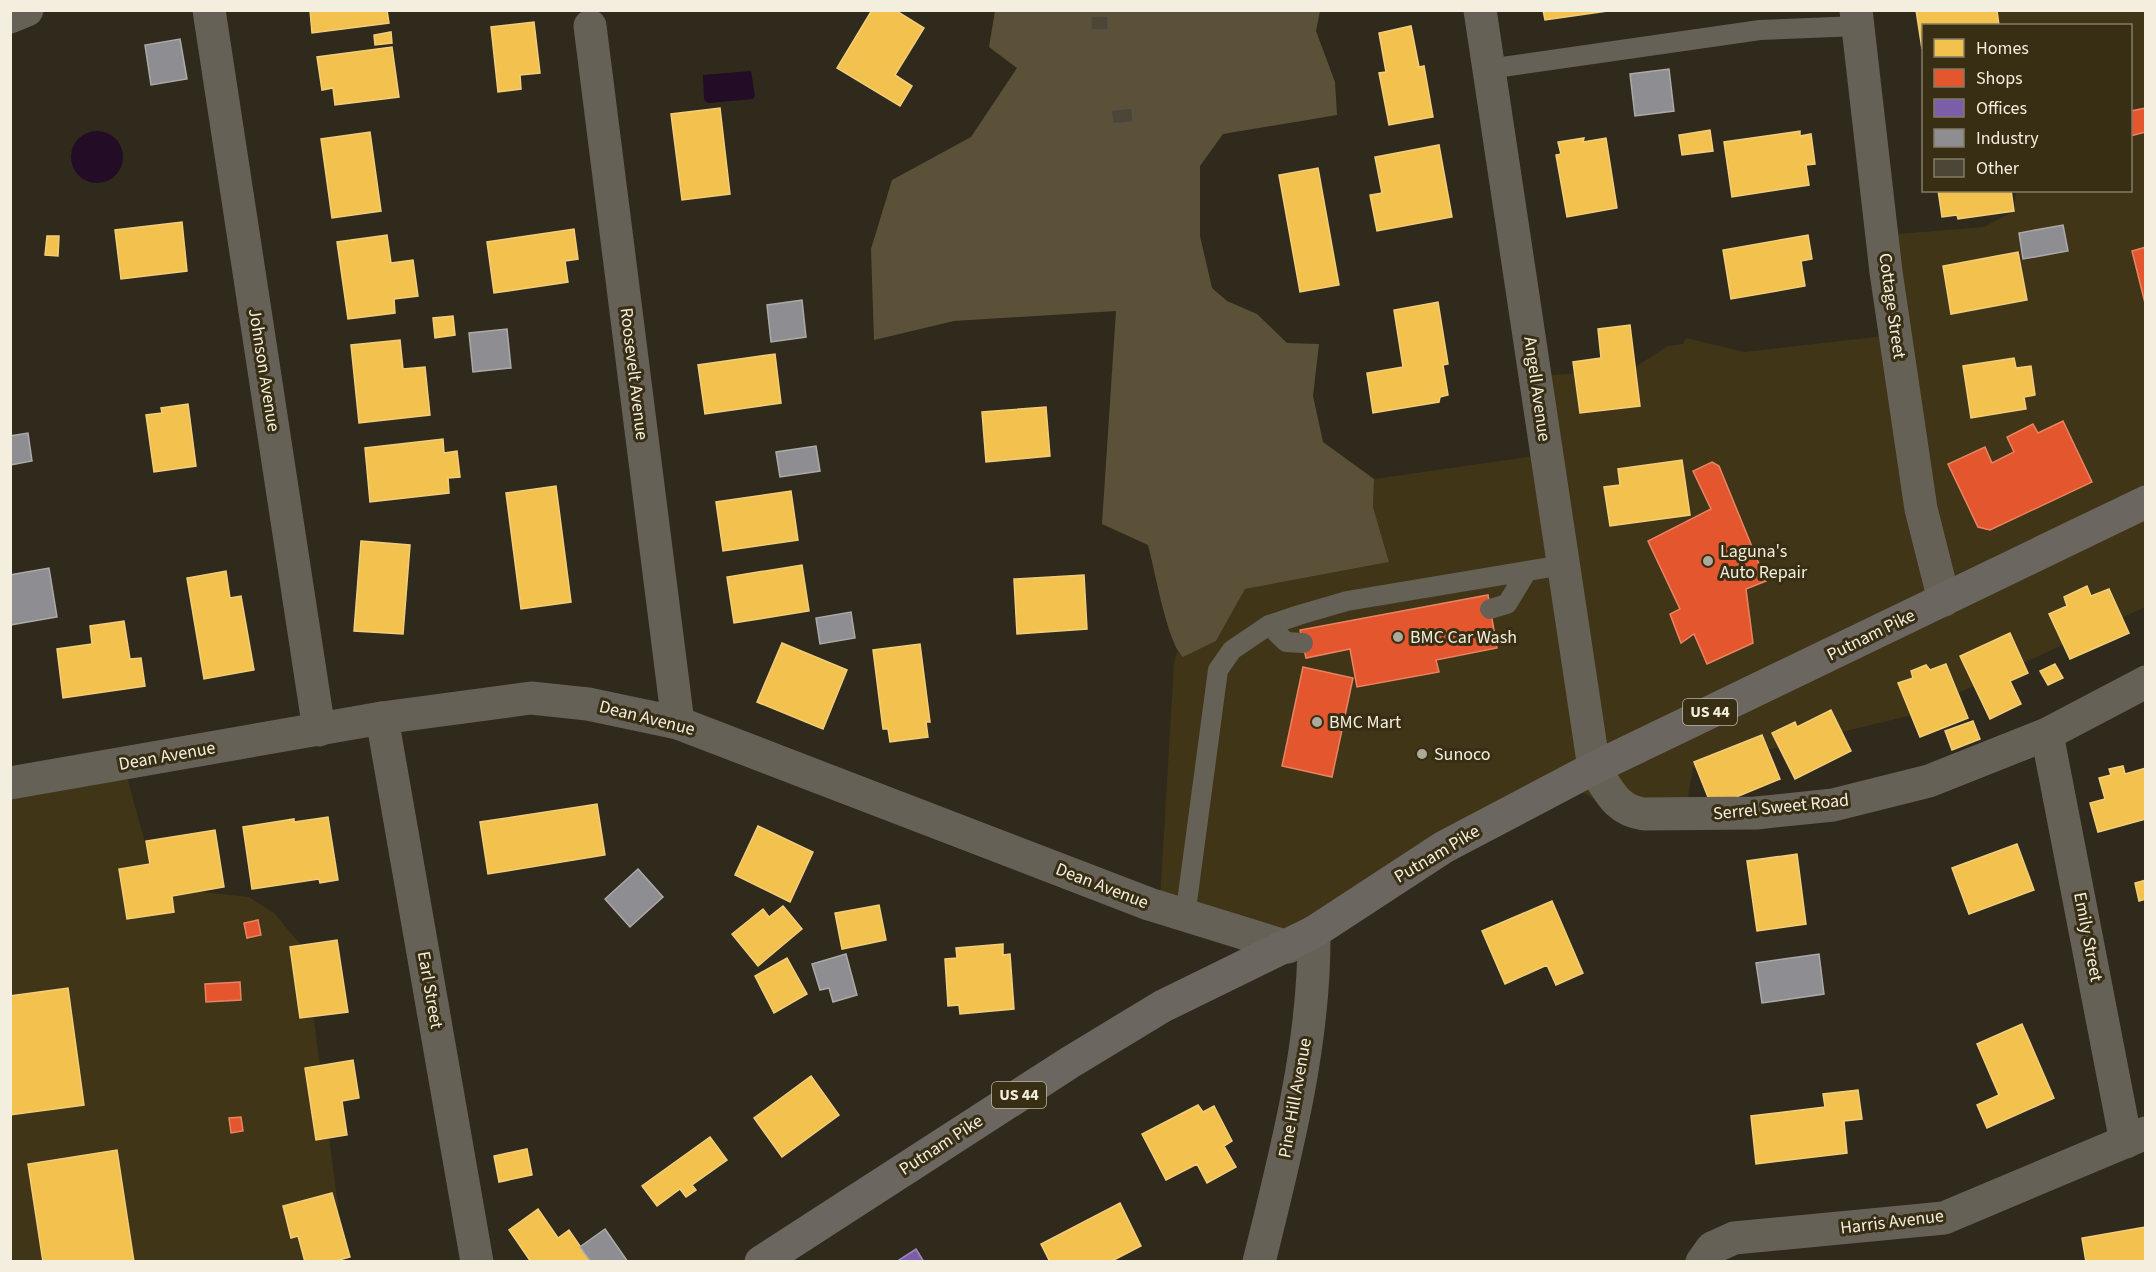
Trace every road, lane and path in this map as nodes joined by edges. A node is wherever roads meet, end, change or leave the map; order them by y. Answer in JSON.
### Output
{"nodes":[{"id":1,"x":27,"y":10,"type":"edge"},
{"id":2,"x":208,"y":10,"type":"edge"},
{"id":3,"x":1480,"y":10,"type":"edge"},
{"id":4,"x":10,"y":17,"type":"edge"},
{"id":5,"x":1857,"y":18,"type":"edge"},
{"id":6,"x":590,"y":26,"type":"dead end"},
{"id":7,"x":1488,"y":69,"type":"junction"},
{"id":8,"x":2145,"y":502,"type":"edge"},
{"id":9,"x":1563,"y":565,"type":"junction"},
{"id":10,"x":1527,"y":572,"type":"junction"},
{"id":11,"x":1944,"y":600,"type":"junction"},
{"id":12,"x":1490,"y":609,"type":"dead end"},
{"id":13,"x":1269,"y":626,"type":"junction"},
{"id":14,"x":1303,"y":644,"type":"dead end"},
{"id":15,"x":2145,"y":682,"type":"edge"},
{"id":16,"x":382,"y":718,"type":"junction"},
{"id":17,"x":678,"y":723,"type":"junction"},
{"id":18,"x":319,"y":730,"type":"junction"},
{"id":19,"x":2047,"y":734,"type":"junction"},
{"id":20,"x":1594,"y":768,"type":"junction"},
{"id":21,"x":10,"y":783,"type":"edge"},
{"id":22,"x":1185,"y":917,"type":"junction"},
{"id":23,"x":1301,"y":939,"type":"junction"},
{"id":24,"x":2136,"y":1137,"type":"edge"},
{"id":25,"x":1702,"y":1260,"type":"edge"},
{"id":26,"x":477,"y":1262,"type":"edge"},
{"id":27,"x":761,"y":1262,"type":"edge"},
{"id":28,"x":1259,"y":1262,"type":"edge"}],
"edges":[{"from":1,"to":4,"type":"street"},
{"from":2,"to":18,"type":"street","name":"Johnson Avenue"},
{"from":3,"to":7,"type":"street","name":"Angell Avenue"},
{"from":5,"to":7,"type":"lane"},
{"from":5,"to":11,"type":"street","name":"Cottage Street"},
{"from":6,"to":17,"type":"street","name":"Roosevelt Avenue"},
{"from":7,"to":9,"type":"street","name":"Angell Avenue"},
{"from":8,"to":11,"type":"main road","name":"Putnam Pike","number":"US 44"},
{"from":9,"to":10,"type":"lane"},
{"from":9,"to":20,"type":"street","name":"Angell Avenue"},
{"from":10,"to":12,"type":"lane"},
{"from":10,"to":13,"type":"lane"},
{"from":11,"to":20,"type":"main road","name":"Putnam Pike","number":"US 44"},
{"from":13,"to":14,"type":"lane"},
{"from":13,"to":22,"type":"lane"},
{"from":15,"to":19,"type":"street","name":"Serrel Sweet Road"},
{"from":16,"to":17,"type":"street","name":"Dean Avenue"},
{"from":16,"to":18,"type":"street","name":"Dean Avenue"},
{"from":16,"to":26,"type":"street","name":"Earl Street"},
{"from":17,"to":22,"type":"street","name":"Dean Avenue"},
{"from":18,"to":21,"type":"street","name":"Dean Avenue"},
{"from":19,"to":20,"type":"street","name":"Serrel Sweet Road"},
{"from":19,"to":24,"type":"street","name":"Emily Street"},
{"from":20,"to":23,"type":"main road","name":"Putnam Pike","number":"US 44"},
{"from":22,"to":23,"type":"street","name":"Dean Avenue"},
{"from":23,"to":27,"type":"main road","name":"Putnam Pike","number":"US 44"},
{"from":23,"to":28,"type":"street","name":"Pine Hill Avenue"},
{"from":24,"to":25,"type":"street","name":"Harris Avenue"}]}
